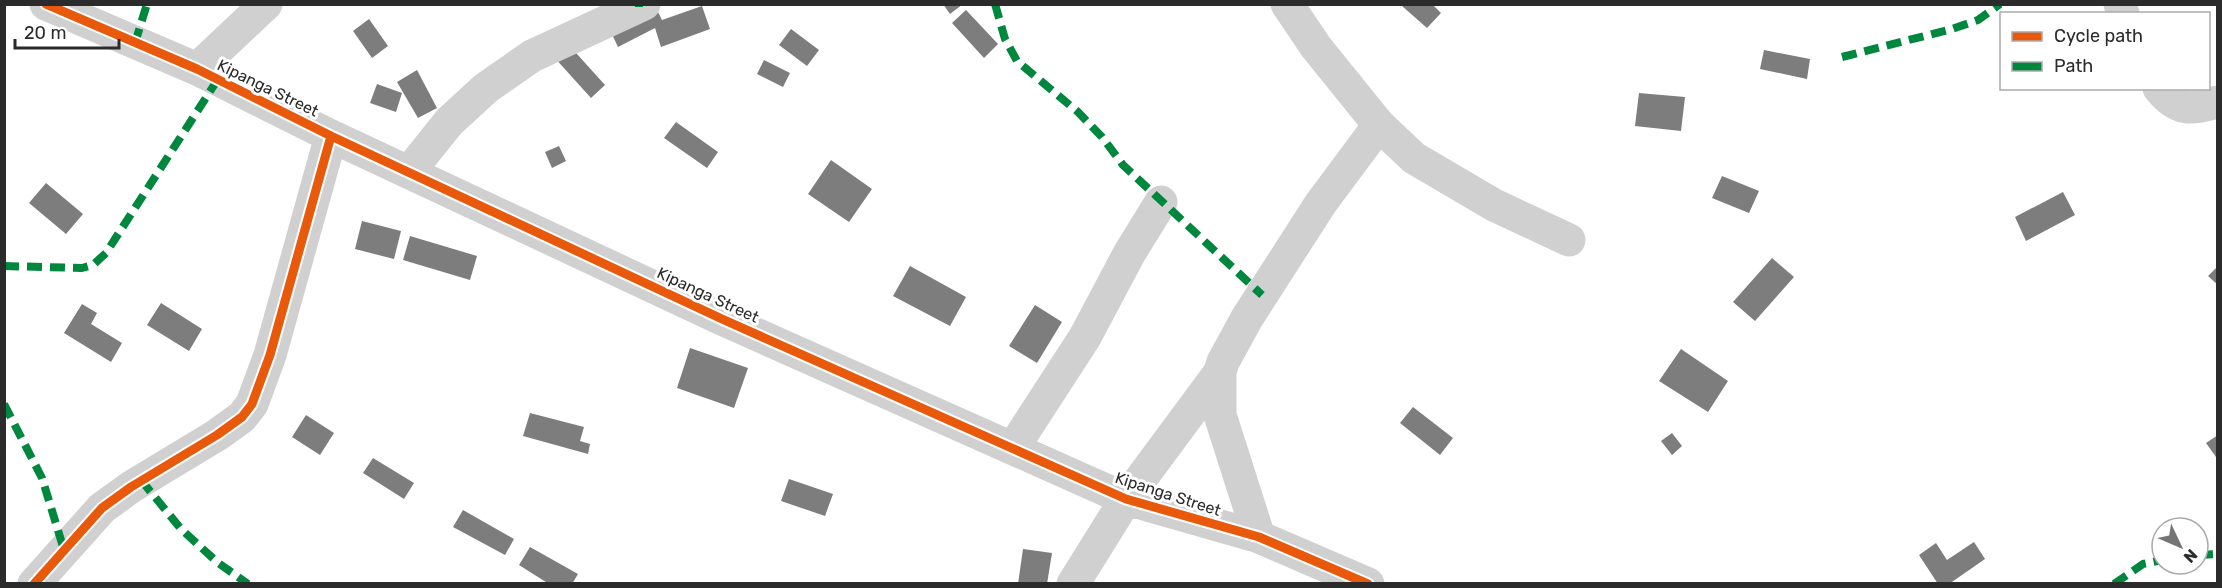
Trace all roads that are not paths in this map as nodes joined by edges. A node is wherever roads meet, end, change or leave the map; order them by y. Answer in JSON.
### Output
{"nodes":[{"id":1,"x":46,"y":4,"type":"edge"},
{"id":2,"x":266,"y":4,"type":"edge"},
{"id":3,"x":644,"y":4,"type":"edge"},
{"id":4,"x":1287,"y":4,"type":"edge"},
{"id":5,"x":197,"y":69,"type":"junction"},
{"id":6,"x":2160,"y":90,"type":"edge"},
{"id":7,"x":2217,"y":102,"type":"edge"},
{"id":8,"x":1380,"y":125,"type":"junction"},
{"id":9,"x":331,"y":136,"type":"junction"},
{"id":10,"x":410,"y":172,"type":"junction"},
{"id":11,"x":1161,"y":202,"type":"dead end"},
{"id":12,"x":1569,"y":240,"type":"dead end"},
{"id":13,"x":1220,"y":372,"type":"junction"},
{"id":14,"x":1013,"y":448,"type":"junction"},
{"id":15,"x":1126,"y":499,"type":"junction"},
{"id":16,"x":1259,"y":537,"type":"junction"},
{"id":17,"x":34,"y":584,"type":"edge"},
{"id":18,"x":1073,"y":584,"type":"edge"},
{"id":19,"x":1368,"y":584,"type":"edge"}],
"edges":[{"from":1,"to":5,"type":"street","name":"Kipanga Street"},
{"from":2,"to":5,"type":"street"},
{"from":3,"to":10,"type":"street"},
{"from":4,"to":8,"type":"street"},
{"from":5,"to":9,"type":"street","name":"Kipanga Street"},
{"from":6,"to":7,"type":"street"},
{"from":8,"to":12,"type":"street"},
{"from":8,"to":13,"type":"street"},
{"from":9,"to":10,"type":"street","name":"Kipanga Street"},
{"from":9,"to":17,"type":"street"},
{"from":10,"to":14,"type":"street","name":"Kipanga Street"},
{"from":11,"to":14,"type":"street"},
{"from":13,"to":15,"type":"street"},
{"from":13,"to":16,"type":"street"},
{"from":14,"to":15,"type":"street","name":"Kipanga Street"},
{"from":15,"to":16,"type":"street","name":"Kipanga Street"},
{"from":15,"to":18,"type":"street"},
{"from":16,"to":19,"type":"street","name":"Kipanga Street"}]}
